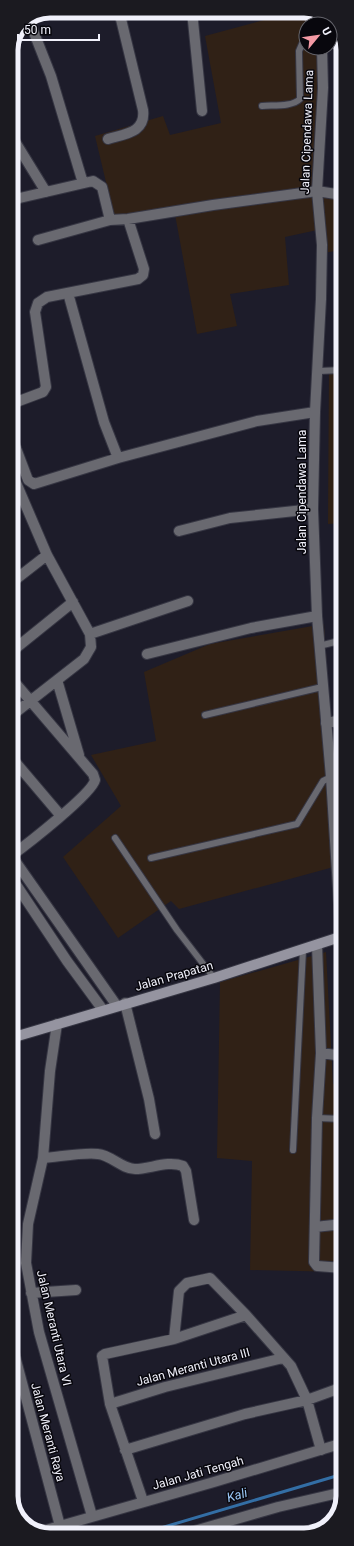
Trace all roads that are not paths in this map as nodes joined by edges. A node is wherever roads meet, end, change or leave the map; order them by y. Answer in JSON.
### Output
{"nodes":[{"id":1,"x":121,"y":18,"type":"edge"},
{"id":2,"x":193,"y":18,"type":"edge"},
{"id":3,"x":31,"y":24,"type":"edge"},
{"id":4,"x":299,"y":56,"type":"edge"},
{"id":5,"x":322,"y":56,"type":"edge"},
{"id":6,"x":262,"y":106,"type":"dead end"},
{"id":7,"x":202,"y":111,"type":"dead end"},
{"id":8,"x":108,"y":139,"type":"dead end"},
{"id":9,"x":18,"y":146,"type":"edge"},
{"id":10,"x":83,"y":183,"type":"junction"},
{"id":11,"x":317,"y":191,"type":"junction"},
{"id":12,"x":46,"y":192,"type":"junction"},
{"id":13,"x":336,"y":195,"type":"edge"},
{"id":14,"x":18,"y":198,"type":"edge"},
{"id":15,"x":128,"y":219,"type":"junction"},
{"id":16,"x":110,"y":220,"type":"junction"},
{"id":17,"x":38,"y":240,"type":"dead end"},
{"id":18,"x":68,"y":293,"type":"junction"},
{"id":19,"x":336,"y":370,"type":"edge"},
{"id":20,"x":319,"y":371,"type":"junction"},
{"id":21,"x":18,"y":401,"type":"edge"},
{"id":22,"x":315,"y":412,"type":"junction"},
{"id":23,"x":18,"y":454,"type":"edge"},
{"id":24,"x":118,"y":458,"type":"junction"},
{"id":25,"x":18,"y":487,"type":"edge"},
{"id":26,"x":313,"y":509,"type":"junction"},
{"id":27,"x":179,"y":531,"type":"dead end"},
{"id":28,"x":47,"y":554,"type":"junction"},
{"id":29,"x":18,"y":577,"type":"edge"},
{"id":30,"x":188,"y":601,"type":"dead end"},
{"id":31,"x":73,"y":602,"type":"junction"},
{"id":32,"x":317,"y":616,"type":"junction"},
{"id":33,"x":90,"y":634,"type":"junction"},
{"id":34,"x":336,"y":642,"type":"edge"},
{"id":35,"x":18,"y":646,"type":"edge"},
{"id":36,"x":319,"y":646,"type":"junction"},
{"id":37,"x":147,"y":654,"type":"dead end"},
{"id":38,"x":57,"y":680,"type":"junction"},
{"id":39,"x":18,"y":686,"type":"edge"},
{"id":40,"x":322,"y":686,"type":"junction"},
{"id":41,"x":31,"y":700,"type":"junction"},
{"id":42,"x":18,"y":710,"type":"edge"},
{"id":43,"x":205,"y":715,"type":"dead end"},
{"id":44,"x":336,"y":722,"type":"edge"},
{"id":45,"x":326,"y":724,"type":"junction"},
{"id":46,"x":80,"y":759,"type":"junction"},
{"id":47,"x":18,"y":765,"type":"edge"},
{"id":48,"x":331,"y":777,"type":"junction"},
{"id":49,"x":336,"y":777,"type":"edge"},
{"id":50,"x":62,"y":816,"type":"junction"},
{"id":51,"x":115,"y":838,"type":"dead end"},
{"id":52,"x":336,"y":849,"type":"edge"},
{"id":53,"x":18,"y":851,"type":"edge"},
{"id":54,"x":151,"y":858,"type":"dead end"},
{"id":55,"x":18,"y":865,"type":"edge"},
{"id":56,"x":18,"y":888,"type":"edge"},
{"id":57,"x":60,"y":926,"type":"junction"},
{"id":58,"x":49,"y":934,"type":"junction"},
{"id":59,"x":336,"y":938,"type":"edge"},
{"id":60,"x":317,"y":945,"type":"junction"},
{"id":61,"x":303,"y":950,"type":"junction"},
{"id":62,"x":214,"y":978,"type":"junction"},
{"id":63,"x":121,"y":1005,"type":"junction"},
{"id":64,"x":103,"y":1010,"type":"junction"},
{"id":65,"x":57,"y":1024,"type":"junction"},
{"id":66,"x":18,"y":1036,"type":"edge"},
{"id":67,"x":321,"y":1053,"type":"junction"},
{"id":68,"x":336,"y":1055,"type":"edge"},
{"id":69,"x":317,"y":1118,"type":"junction"},
{"id":70,"x":336,"y":1119,"type":"edge"},
{"id":71,"x":155,"y":1134,"type":"dead end"},
{"id":72,"x":293,"y":1150,"type":"dead end"},
{"id":73,"x":43,"y":1158,"type":"junction"},
{"id":74,"x":194,"y":1220,"type":"dead end"},
{"id":75,"x":336,"y":1225,"type":"edge"},
{"id":76,"x":315,"y":1227,"type":"junction"},
{"id":77,"x":336,"y":1267,"type":"edge"},
{"id":78,"x":76,"y":1290,"type":"dead end"},
{"id":79,"x":30,"y":1293,"type":"junction"},
{"id":80,"x":246,"y":1315,"type":"junction"},
{"id":81,"x":174,"y":1339,"type":"junction"},
{"id":82,"x":283,"y":1358,"type":"junction"},
{"id":83,"x":18,"y":1372,"type":"edge"},
{"id":84,"x":336,"y":1390,"type":"edge"},
{"id":85,"x":307,"y":1400,"type":"junction"},
{"id":86,"x":110,"y":1404,"type":"junction"},
{"id":87,"x":336,"y":1445,"type":"edge"},
{"id":88,"x":125,"y":1450,"type":"junction"},
{"id":89,"x":321,"y":1450,"type":"junction"},
{"id":90,"x":336,"y":1494,"type":"edge"},
{"id":91,"x":143,"y":1501,"type":"junction"},
{"id":92,"x":87,"y":1518,"type":"junction"},
{"id":93,"x":64,"y":1525,"type":"junction"},
{"id":94,"x":53,"y":1528,"type":"edge"},
{"id":95,"x":205,"y":1528,"type":"edge"}],
"edges":[{"from":1,"to":8,"type":"street"},
{"from":2,"to":7,"type":"street"},
{"from":3,"to":10,"type":"street"},
{"from":4,"to":6,"type":"lane"},
{"from":5,"to":11,"type":"street","name":"Jalan Cipendawa Lama"},
{"from":9,"to":12,"type":"street"},
{"from":10,"to":12,"type":"street"},
{"from":10,"to":16,"type":"street"},
{"from":11,"to":13,"type":"street"},
{"from":11,"to":15,"type":"street"},
{"from":11,"to":20,"type":"street","name":"Jalan Cipendawa Lama"},
{"from":12,"to":14,"type":"street"},
{"from":15,"to":16,"type":"street"},
{"from":15,"to":18,"type":"street"},
{"from":16,"to":17,"type":"street"},
{"from":18,"to":21,"type":"street"},
{"from":18,"to":24,"type":"street"},
{"from":19,"to":20,"type":"lane"},
{"from":20,"to":22,"type":"street","name":"Jalan Cipendawa Lama"},
{"from":22,"to":24,"type":"street"},
{"from":22,"to":26,"type":"street","name":"Jalan Cipendawa Lama"},
{"from":23,"to":24,"type":"street"},
{"from":25,"to":28,"type":"street"},
{"from":26,"to":27,"type":"street"},
{"from":26,"to":32,"type":"street","name":"Jalan Cipendawa Lama"},
{"from":28,"to":29,"type":"street"},
{"from":28,"to":31,"type":"street"},
{"from":30,"to":33,"type":"street"},
{"from":31,"to":33,"type":"street"},
{"from":31,"to":35,"type":"street"},
{"from":32,"to":36,"type":"street","name":"Jalan Cipendawa Lama"},
{"from":32,"to":37,"type":"street"},
{"from":33,"to":38,"type":"street"},
{"from":34,"to":36,"type":"lane"},
{"from":36,"to":40,"type":"street","name":"Jalan Cipendawa Lama"},
{"from":38,"to":41,"type":"street"},
{"from":38,"to":46,"type":"street"},
{"from":39,"to":41,"type":"street"},
{"from":40,"to":43,"type":"lane"},
{"from":40,"to":45,"type":"street","name":"Jalan Cipendawa Lama"},
{"from":41,"to":42,"type":"street"},
{"from":41,"to":46,"type":"street"},
{"from":44,"to":45,"type":"street"},
{"from":45,"to":48,"type":"street","name":"Jalan Cipendawa Lama"},
{"from":46,"to":50,"type":"street"},
{"from":47,"to":50,"type":"street"},
{"from":48,"to":49,"type":"street"},
{"from":48,"to":52,"type":"street","name":"Jalan Cipendawa Lama"},
{"from":48,"to":54,"type":"lane"},
{"from":50,"to":53,"type":"street"},
{"from":51,"to":62,"type":"lane"},
{"from":55,"to":57,"type":"street"},
{"from":56,"to":58,"type":"street"},
{"from":57,"to":58,"type":"street"},
{"from":57,"to":63,"type":"street"},
{"from":58,"to":64,"type":"street"},
{"from":59,"to":60,"type":"main road","name":"Jalan Prapatan"},
{"from":60,"to":61,"type":"main road","name":"Jalan Prapatan"},
{"from":60,"to":67,"type":"street"},
{"from":61,"to":62,"type":"main road","name":"Jalan Prapatan"},
{"from":61,"to":72,"type":"lane"},
{"from":62,"to":63,"type":"main road","name":"Jalan Prapatan"},
{"from":63,"to":64,"type":"main road","name":"Jalan Prapatan"},
{"from":63,"to":71,"type":"street"},
{"from":64,"to":65,"type":"main road","name":"Jalan Prapatan"},
{"from":65,"to":66,"type":"main road","name":"Jalan Prapatan"},
{"from":65,"to":73,"type":"street","name":"Jalan Meranti Utara VI"},
{"from":67,"to":68,"type":"street"},
{"from":67,"to":69,"type":"street"},
{"from":69,"to":70,"type":"lane"},
{"from":69,"to":76,"type":"street"},
{"from":73,"to":74,"type":"street"},
{"from":73,"to":79,"type":"street","name":"Jalan Meranti Utara VI"},
{"from":75,"to":76,"type":"street"},
{"from":76,"to":77,"type":"street"},
{"from":78,"to":79,"type":"street"},
{"from":79,"to":92,"type":"street","name":"Jalan Meranti Utara VI"},
{"from":80,"to":81,"type":"street"},
{"from":80,"to":81,"type":"street"},
{"from":80,"to":82,"type":"street"},
{"from":81,"to":86,"type":"street"},
{"from":82,"to":85,"type":"street"},
{"from":82,"to":86,"type":"street","name":"Jalan Meranti Utara III"},
{"from":83,"to":93,"type":"street","name":"Jalan Meranti Raya"},
{"from":84,"to":85,"type":"street"},
{"from":85,"to":88,"type":"street"},
{"from":85,"to":89,"type":"street"},
{"from":86,"to":88,"type":"street"},
{"from":87,"to":89,"type":"street","name":"Jalan Jati Tengah"},
{"from":88,"to":91,"type":"street"},
{"from":89,"to":91,"type":"street","name":"Jalan Jati Tengah"},
{"from":90,"to":95,"type":"street"},
{"from":91,"to":92,"type":"street","name":"Jalan Jati Tengah"},
{"from":92,"to":93,"type":"street","name":"Jalan Jati Tengah"},
{"from":93,"to":94,"type":"street","name":"Jalan Jati Tengah"}]}
